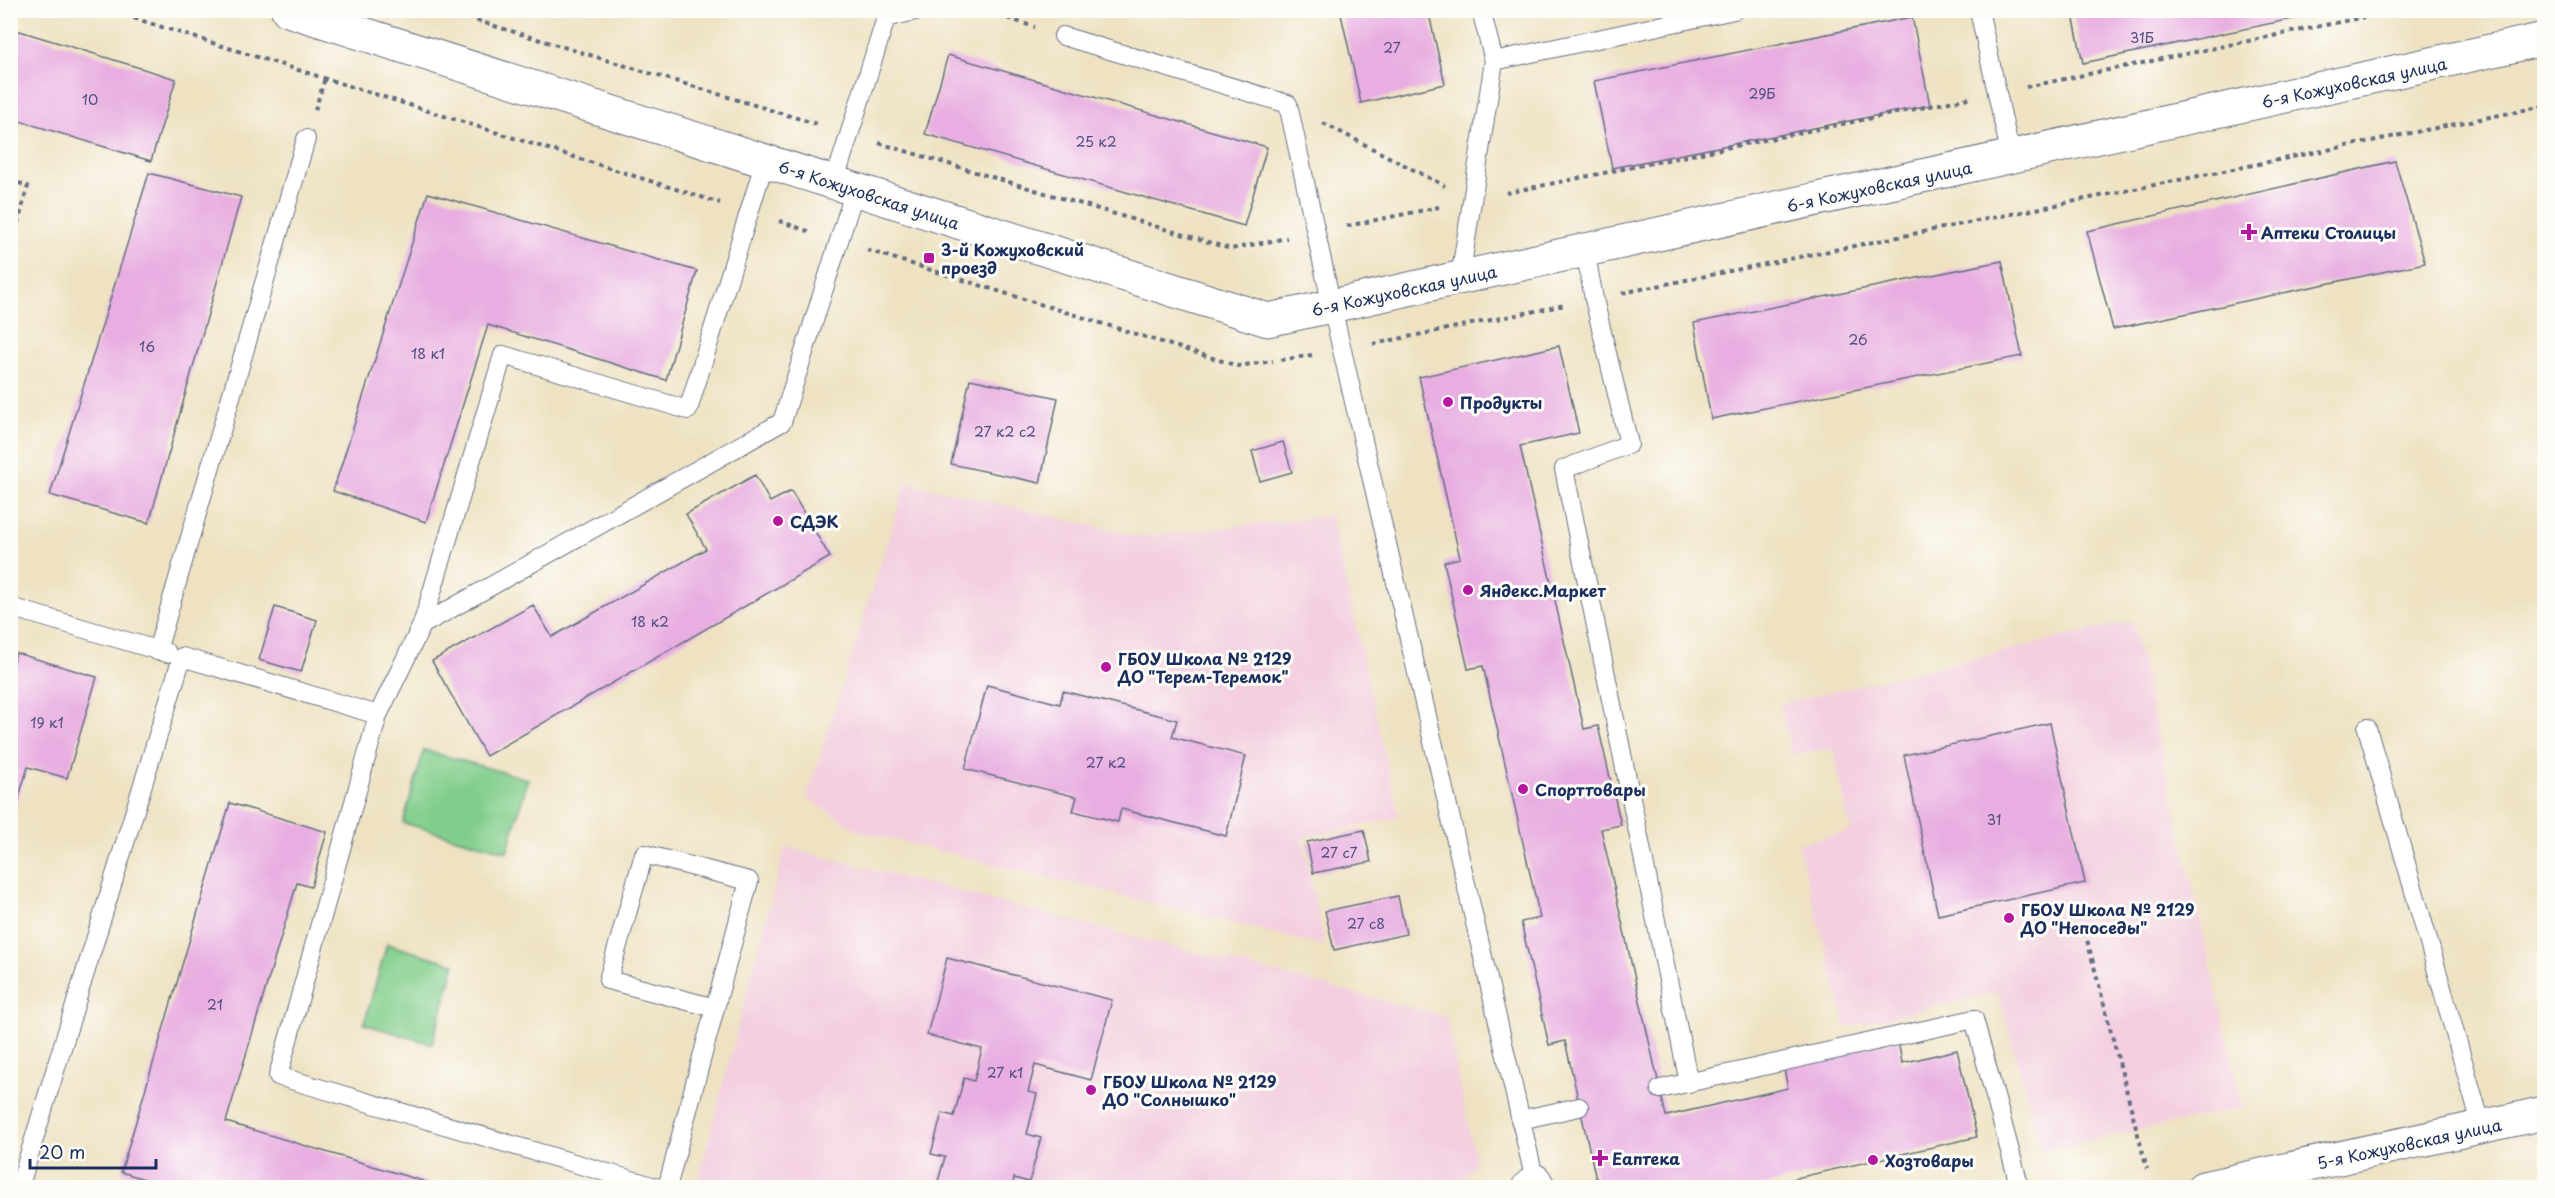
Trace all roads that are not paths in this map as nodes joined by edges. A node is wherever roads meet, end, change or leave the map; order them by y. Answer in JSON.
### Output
{"nodes":[{"id":1,"x":288,"y":10,"type":"edge"},
{"id":2,"x":919,"y":10,"type":"edge"},
{"id":3,"x":1481,"y":10,"type":"edge"},
{"id":4,"x":1734,"y":10,"type":"edge"},
{"id":5,"x":1979,"y":10,"type":"edge"},
{"id":6,"x":353,"y":20,"type":"edge"},
{"id":7,"x":1063,"y":36,"type":"road end"},
{"id":8,"x":2544,"y":39,"type":"edge"},
{"id":9,"x":1494,"y":61,"type":"junction"},
{"id":10,"x":306,"y":139,"type":"dead end"},
{"id":11,"x":2011,"y":157,"type":"junction"},
{"id":12,"x":765,"y":161,"type":"junction"},
{"id":13,"x":844,"y":187,"type":"junction"},
{"id":14,"x":1585,"y":250,"type":"junction"},
{"id":15,"x":1460,"y":278,"type":"junction"},
{"id":16,"x":1332,"y":307,"type":"junction"},
{"id":17,"x":10,"y":607,"type":"edge"},
{"id":18,"x":422,"y":625,"type":"junction"},
{"id":19,"x":158,"y":651,"type":"junction"},
{"id":20,"x":182,"y":657,"type":"junction"},
{"id":21,"x":378,"y":715,"type":"junction"},
{"id":22,"x":2367,"y":728,"type":"dead end"},
{"id":23,"x":715,"y":1008,"type":"junction"},
{"id":24,"x":1689,"y":1083,"type":"junction"},
{"id":25,"x":1660,"y":1089,"type":"dead end"},
{"id":26,"x":1579,"y":1107,"type":"dead end"},
{"id":27,"x":2544,"y":1113,"type":"edge"},
{"id":28,"x":1521,"y":1120,"type":"junction"},
{"id":29,"x":2482,"y":1126,"type":"junction"},
{"id":30,"x":1534,"y":1185,"type":"edge"},
{"id":31,"x":19,"y":1188,"type":"edge"},
{"id":32,"x":659,"y":1188,"type":"edge"},
{"id":33,"x":667,"y":1188,"type":"edge"},
{"id":34,"x":2020,"y":1188,"type":"edge"},
{"id":35,"x":2203,"y":1188,"type":"edge"}],
"edges":[{"from":1,"to":6,"type":"street","name":"6-я Кожуховская улица"},
{"from":2,"to":13,"type":"lane"},
{"from":3,"to":9,"type":"lane"},
{"from":4,"to":9,"type":"lane"},
{"from":5,"to":11,"type":"lane"},
{"from":6,"to":12,"type":"street","name":"6-я Кожуховская улица"},
{"from":7,"to":16,"type":"lane"},
{"from":8,"to":11,"type":"street","name":"6-я Кожуховская улица"},
{"from":9,"to":15,"type":"lane"},
{"from":10,"to":19,"type":"lane"},
{"from":11,"to":14,"type":"street","name":"6-я Кожуховская улица"},
{"from":12,"to":13,"type":"street","name":"6-я Кожуховская улица"},
{"from":12,"to":18,"type":"lane"},
{"from":13,"to":16,"type":"street","name":"6-я Кожуховская улица"},
{"from":13,"to":18,"type":"lane"},
{"from":14,"to":15,"type":"street","name":"6-я Кожуховская улица"},
{"from":14,"to":24,"type":"lane"},
{"from":15,"to":16,"type":"street","name":"6-я Кожуховская улица"},
{"from":16,"to":28,"type":"lane"},
{"from":17,"to":19,"type":"lane"},
{"from":18,"to":21,"type":"lane"},
{"from":19,"to":20,"type":"lane"},
{"from":20,"to":21,"type":"lane"},
{"from":20,"to":31,"type":"lane"},
{"from":21,"to":32,"type":"lane"},
{"from":22,"to":29,"type":"lane"},
{"from":23,"to":23,"type":"lane"},
{"from":23,"to":33,"type":"lane"},
{"from":24,"to":25,"type":"lane"},
{"from":24,"to":34,"type":"lane"},
{"from":26,"to":28,"type":"lane"},
{"from":27,"to":29,"type":"street","name":"5-я Кожуховская улица"},
{"from":28,"to":30,"type":"lane"},
{"from":29,"to":35,"type":"street","name":"5-я Кожуховская улица"}]}
